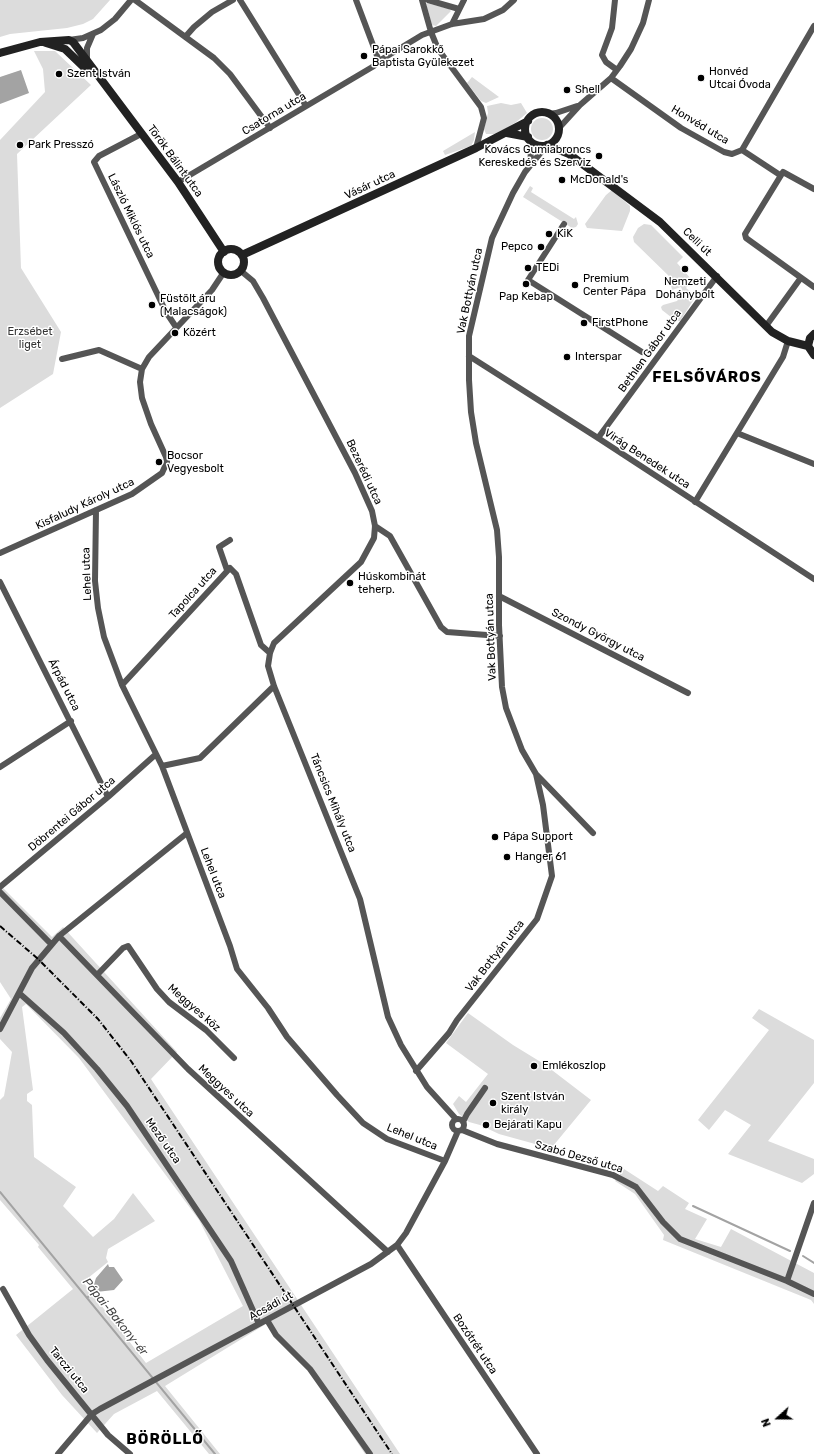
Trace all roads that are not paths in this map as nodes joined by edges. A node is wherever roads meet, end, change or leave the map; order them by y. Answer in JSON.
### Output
{"nodes":[{"id":1,"x":131,"y":0,"type":"edge"},
{"id":2,"x":135,"y":0,"type":"edge"},
{"id":3,"x":233,"y":0,"type":"edge"},
{"id":4,"x":240,"y":0,"type":"edge"},
{"id":5,"x":356,"y":0,"type":"edge"},
{"id":6,"x":422,"y":0,"type":"edge"},
{"id":7,"x":428,"y":0,"type":"edge"},
{"id":8,"x":464,"y":0,"type":"edge"},
{"id":9,"x":514,"y":0,"type":"edge"},
{"id":10,"x":615,"y":0,"type":"edge"},
{"id":11,"x":649,"y":0,"type":"edge"},
{"id":12,"x":459,"y":9,"type":"junction"},
{"id":13,"x":452,"y":24,"type":"junction"},
{"id":14,"x":814,"y":26,"type":"edge"},
{"id":15,"x":431,"y":32,"type":"junction"},
{"id":16,"x":93,"y":34,"type":"junction"},
{"id":17,"x":186,"y":36,"type":"junction"},
{"id":18,"x":72,"y":41,"type":"junction"},
{"id":19,"x":40,"y":42,"type":"junction"},
{"id":20,"x":0,"y":53,"type":"edge"},
{"id":21,"x":74,"y":58,"type":"junction"},
{"id":22,"x":378,"y":61,"type":"junction"},
{"id":23,"x":87,"y":63,"type":"junction"},
{"id":24,"x":617,"y":70,"type":"junction"},
{"id":25,"x":611,"y":78,"type":"junction"},
{"id":26,"x":104,"y":86,"type":"junction"},
{"id":27,"x":580,"y":105,"type":"junction"},
{"id":28,"x":306,"y":106,"type":"junction"},
{"id":29,"x":548,"y":114,"type":"junction"},
{"id":30,"x":528,"y":120,"type":"junction"},
{"id":31,"x":270,"y":128,"type":"junction"},
{"id":32,"x":559,"y":130,"type":"junction"},
{"id":33,"x":507,"y":133,"type":"junction"},
{"id":34,"x":141,"y":134,"type":"junction"},
{"id":35,"x":529,"y":139,"type":"junction"},
{"id":36,"x":547,"y":146,"type":"junction"},
{"id":37,"x":476,"y":148,"type":"junction"},
{"id":38,"x":742,"y":150,"type":"junction"},
{"id":39,"x":569,"y":154,"type":"junction"},
{"id":40,"x":530,"y":165,"type":"junction"},
{"id":41,"x":780,"y":175,"type":"junction"},
{"id":42,"x":178,"y":182,"type":"junction"},
{"id":43,"x":814,"y":189,"type":"edge"},
{"id":44,"x":564,"y":224,"type":"dead end"},
{"id":45,"x":224,"y":252,"type":"junction"},
{"id":46,"x":242,"y":255,"type":"junction"},
{"id":47,"x":241,"y":271,"type":"junction"},
{"id":48,"x":224,"y":272,"type":"junction"},
{"id":49,"x":717,"y":276,"type":"junction"},
{"id":50,"x":800,"y":279,"type":"junction"},
{"id":51,"x":814,"y":287,"type":"edge"},
{"id":52,"x":766,"y":326,"type":"junction"},
{"id":53,"x":176,"y":327,"type":"junction"},
{"id":54,"x":814,"y":334,"type":"edge"},
{"id":55,"x":788,"y":341,"type":"junction"},
{"id":56,"x":808,"y":346,"type":"junction"},
{"id":57,"x":642,"y":352,"type":"dead end"},
{"id":58,"x":814,"y":355,"type":"edge"},
{"id":59,"x":469,"y":356,"type":"junction"},
{"id":60,"x":62,"y":359,"type":"dead end"},
{"id":61,"x":142,"y":369,"type":"junction"},
{"id":62,"x":737,"y":433,"type":"junction"},
{"id":63,"x":598,"y":438,"type":"junction"},
{"id":64,"x":814,"y":464,"type":"edge"},
{"id":65,"x":695,"y":502,"type":"junction"},
{"id":66,"x":96,"y":510,"type":"junction"},
{"id":67,"x":375,"y":526,"type":"junction"},
{"id":68,"x":230,"y":540,"type":"dead end"},
{"id":69,"x":0,"y":553,"type":"edge"},
{"id":70,"x":227,"y":570,"type":"junction"},
{"id":71,"x":814,"y":579,"type":"edge"},
{"id":72,"x":0,"y":582,"type":"edge"},
{"id":73,"x":499,"y":596,"type":"junction"},
{"id":74,"x":500,"y":636,"type":"junction"},
{"id":75,"x":270,"y":653,"type":"junction"},
{"id":76,"x":122,"y":685,"type":"junction"},
{"id":77,"x":274,"y":686,"type":"junction"},
{"id":78,"x":688,"y":693,"type":"dead end"},
{"id":79,"x":71,"y":721,"type":"junction"},
{"id":80,"x":156,"y":755,"type":"junction"},
{"id":81,"x":162,"y":766,"type":"junction"},
{"id":82,"x":0,"y":767,"type":"edge"},
{"id":83,"x":536,"y":774,"type":"junction"},
{"id":84,"x":108,"y":798,"type":"junction"},
{"id":85,"x":187,"y":833,"type":"junction"},
{"id":86,"x":593,"y":833,"type":"dead end"},
{"id":87,"x":0,"y":886,"type":"edge"},
{"id":88,"x":0,"y":892,"type":"edge"},
{"id":89,"x":59,"y":936,"type":"junction"},
{"id":90,"x":51,"y":944,"type":"junction"},
{"id":91,"x":97,"y":975,"type":"junction"},
{"id":92,"x":19,"y":992,"type":"junction"},
{"id":93,"x":0,"y":1029,"type":"edge"},
{"id":94,"x":234,"y":1058,"type":"dead end"},
{"id":95,"x":416,"y":1071,"type":"junction"},
{"id":96,"x":485,"y":1088,"type":"dead end"},
{"id":97,"x":459,"y":1125,"type":"junction"},
{"id":98,"x":445,"y":1161,"type":"junction"},
{"id":99,"x":814,"y":1203,"type":"edge"},
{"id":100,"x":397,"y":1245,"type":"junction"},
{"id":101,"x":388,"y":1252,"type":"junction"},
{"id":102,"x":787,"y":1281,"type":"junction"},
{"id":103,"x":3,"y":1289,"type":"dead end"},
{"id":104,"x":814,"y":1294,"type":"edge"},
{"id":105,"x":267,"y":1320,"type":"junction"},
{"id":106,"x":259,"y":1324,"type":"junction"},
{"id":107,"x":92,"y":1414,"type":"junction"},
{"id":108,"x":58,"y":1454,"type":"edge"},
{"id":109,"x":130,"y":1454,"type":"edge"},
{"id":110,"x":370,"y":1454,"type":"edge"},
{"id":111,"x":537,"y":1454,"type":"edge"}],
"edges":[{"from":1,"to":16,"type":"street"},
{"from":2,"to":17,"type":"street"},
{"from":3,"to":17,"type":"street"},
{"from":4,"to":28,"type":"street"},
{"from":5,"to":22,"type":"street"},
{"from":6,"to":15,"type":"street"},
{"from":7,"to":12,"type":"street"},
{"from":8,"to":12,"type":"street"},
{"from":9,"to":13,"type":"street","name":"Csatorna utca"},
{"from":10,"to":24,"type":"street"},
{"from":11,"to":24,"type":"street"},
{"from":12,"to":13,"type":"street"},
{"from":13,"to":15,"type":"street","name":"Csatorna utca"},
{"from":14,"to":38,"type":"street","name":"Honvéd utca"},
{"from":15,"to":22,"type":"street","name":"Csatorna utca"},
{"from":15,"to":37,"type":"street"},
{"from":16,"to":18,"type":"street"},
{"from":16,"to":23,"type":"street"},
{"from":17,"to":31,"type":"street"},
{"from":18,"to":19,"type":"street"},
{"from":18,"to":21,"type":"street"},
{"from":18,"to":23,"type":"street","name":"Török Bálint utca"},
{"from":19,"to":20,"type":"street"},
{"from":19,"to":21,"type":"street","name":"Török Bálint utca"},
{"from":21,"to":26,"type":"street","name":"Török Bálint utca"},
{"from":22,"to":28,"type":"street","name":"Csatorna utca"},
{"from":23,"to":26,"type":"street","name":"Török Bálint utca"},
{"from":24,"to":25,"type":"street"},
{"from":25,"to":27,"type":"street"},
{"from":25,"to":38,"type":"street","name":"Honvéd utca"},
{"from":26,"to":34,"type":"street","name":"Török Bálint utca"},
{"from":27,"to":29,"type":"street"},
{"from":27,"to":32,"type":"street"},
{"from":28,"to":31,"type":"street","name":"Csatorna utca"},
{"from":29,"to":30,"type":"street"},
{"from":29,"to":32,"type":"street"},
{"from":30,"to":33,"type":"street","name":"Vásár utca"},
{"from":30,"to":35,"type":"street"},
{"from":31,"to":42,"type":"street","name":"Csatorna utca"},
{"from":32,"to":36,"type":"street"},
{"from":32,"to":39,"type":"street","name":"Celli út"},
{"from":33,"to":35,"type":"street"},
{"from":33,"to":37,"type":"street","name":"Vásár utca"},
{"from":34,"to":42,"type":"street","name":"Török Bálint utca"},
{"from":34,"to":53,"type":"street","name":"László Miklós utca"},
{"from":35,"to":36,"type":"street"},
{"from":35,"to":40,"type":"street","name":"Vak Bottyán utca"},
{"from":36,"to":39,"type":"street","name":"Celli út"},
{"from":36,"to":40,"type":"street","name":"Vak Bottyán utca"},
{"from":37,"to":46,"type":"street","name":"Vásár utca"},
{"from":38,"to":41,"type":"street"},
{"from":39,"to":49,"type":"street","name":"Celli út"},
{"from":40,"to":59,"type":"street","name":"Vak Bottyán utca"},
{"from":41,"to":43,"type":"street"},
{"from":41,"to":50,"type":"street"},
{"from":42,"to":45,"type":"street","name":"Török Bálint utca"},
{"from":44,"to":57,"type":"street"},
{"from":45,"to":46,"type":"street"},
{"from":45,"to":48,"type":"street"},
{"from":46,"to":47,"type":"street"},
{"from":47,"to":48,"type":"street"},
{"from":47,"to":67,"type":"street","name":"Bezerédi utca"},
{"from":48,"to":53,"type":"street"},
{"from":49,"to":52,"type":"street","name":"Celli út"},
{"from":49,"to":63,"type":"street","name":"Bethlen Gábor utca"},
{"from":50,"to":51,"type":"street"},
{"from":50,"to":52,"type":"street"},
{"from":52,"to":55,"type":"street","name":"Celli út"},
{"from":53,"to":61,"type":"street"},
{"from":54,"to":56,"type":"street"},
{"from":55,"to":56,"type":"street","name":"Celli út"},
{"from":55,"to":62,"type":"street"},
{"from":56,"to":58,"type":"street"},
{"from":59,"to":63,"type":"street","name":"Virág Benedek utca"},
{"from":59,"to":73,"type":"street","name":"Vak Bottyán utca"},
{"from":60,"to":61,"type":"street"},
{"from":61,"to":66,"type":"street","name":"Kisfaludy Károly utca"},
{"from":62,"to":64,"type":"street"},
{"from":62,"to":65,"type":"street"},
{"from":63,"to":65,"type":"street","name":"Virág Benedek utca"},
{"from":65,"to":71,"type":"street","name":"Virág Benedek utca"},
{"from":66,"to":69,"type":"street","name":"Kisfaludy Károly utca"},
{"from":66,"to":76,"type":"street","name":"Lehel utca"},
{"from":67,"to":74,"type":"street"},
{"from":67,"to":75,"type":"street"},
{"from":68,"to":70,"type":"street"},
{"from":70,"to":75,"type":"street","name":"Tapolca utca"},
{"from":70,"to":76,"type":"street","name":"Tapolca utca"},
{"from":72,"to":79,"type":"street","name":"Árpád utca"},
{"from":73,"to":74,"type":"street","name":"Vak Bottyán utca"},
{"from":73,"to":78,"type":"street","name":"Szondy György utca"},
{"from":74,"to":83,"type":"street","name":"Vak Bottyán utca"},
{"from":75,"to":77,"type":"street","name":"Táncsics Mihály utca"},
{"from":76,"to":80,"type":"street","name":"Lehel utca"},
{"from":77,"to":81,"type":"street"},
{"from":77,"to":95,"type":"street","name":"Táncsics Mihály utca"},
{"from":79,"to":82,"type":"street"},
{"from":79,"to":84,"type":"street","name":"Árpád utca"},
{"from":80,"to":81,"type":"street","name":"Lehel utca"},
{"from":80,"to":84,"type":"street","name":"Döbrentei Gábor utca"},
{"from":81,"to":85,"type":"street","name":"Lehel utca"},
{"from":83,"to":86,"type":"street"},
{"from":83,"to":95,"type":"street","name":"Vak Bottyán utca"},
{"from":84,"to":87,"type":"street","name":"Döbrentei Gábor utca"},
{"from":85,"to":89,"type":"street"},
{"from":85,"to":98,"type":"street","name":"Lehel utca"},
{"from":88,"to":90,"type":"street"},
{"from":89,"to":90,"type":"street"},
{"from":89,"to":91,"type":"street","name":"Meggyes utca"},
{"from":90,"to":92,"type":"street"},
{"from":91,"to":94,"type":"street","name":"Meggyes köz"},
{"from":91,"to":101,"type":"street","name":"Meggyes utca"},
{"from":92,"to":93,"type":"street"},
{"from":92,"to":106,"type":"street","name":"Mező utca"},
{"from":95,"to":97,"type":"street","name":"Táncsics Mihály utca"},
{"from":96,"to":97,"type":"street"},
{"from":97,"to":98,"type":"street","name":"Acsádi út"},
{"from":97,"to":102,"type":"street","name":"Szabó Dezső utca"},
{"from":98,"to":100,"type":"street","name":"Acsádi út"},
{"from":99,"to":102,"type":"street"},
{"from":100,"to":101,"type":"street","name":"Acsádi út"},
{"from":100,"to":111,"type":"street","name":"Bozótrét utca"},
{"from":101,"to":105,"type":"street","name":"Acsádi út"},
{"from":102,"to":104,"type":"street","name":"Szabó Dezső utca"},
{"from":103,"to":107,"type":"street","name":"Tarczi utca"},
{"from":105,"to":106,"type":"street","name":"Acsádi út"},
{"from":105,"to":110,"type":"street"},
{"from":106,"to":107,"type":"street","name":"Acsádi út"},
{"from":107,"to":108,"type":"street","name":"Acsádi út"},
{"from":107,"to":109,"type":"street","name":"Tarczi utca"}]}
